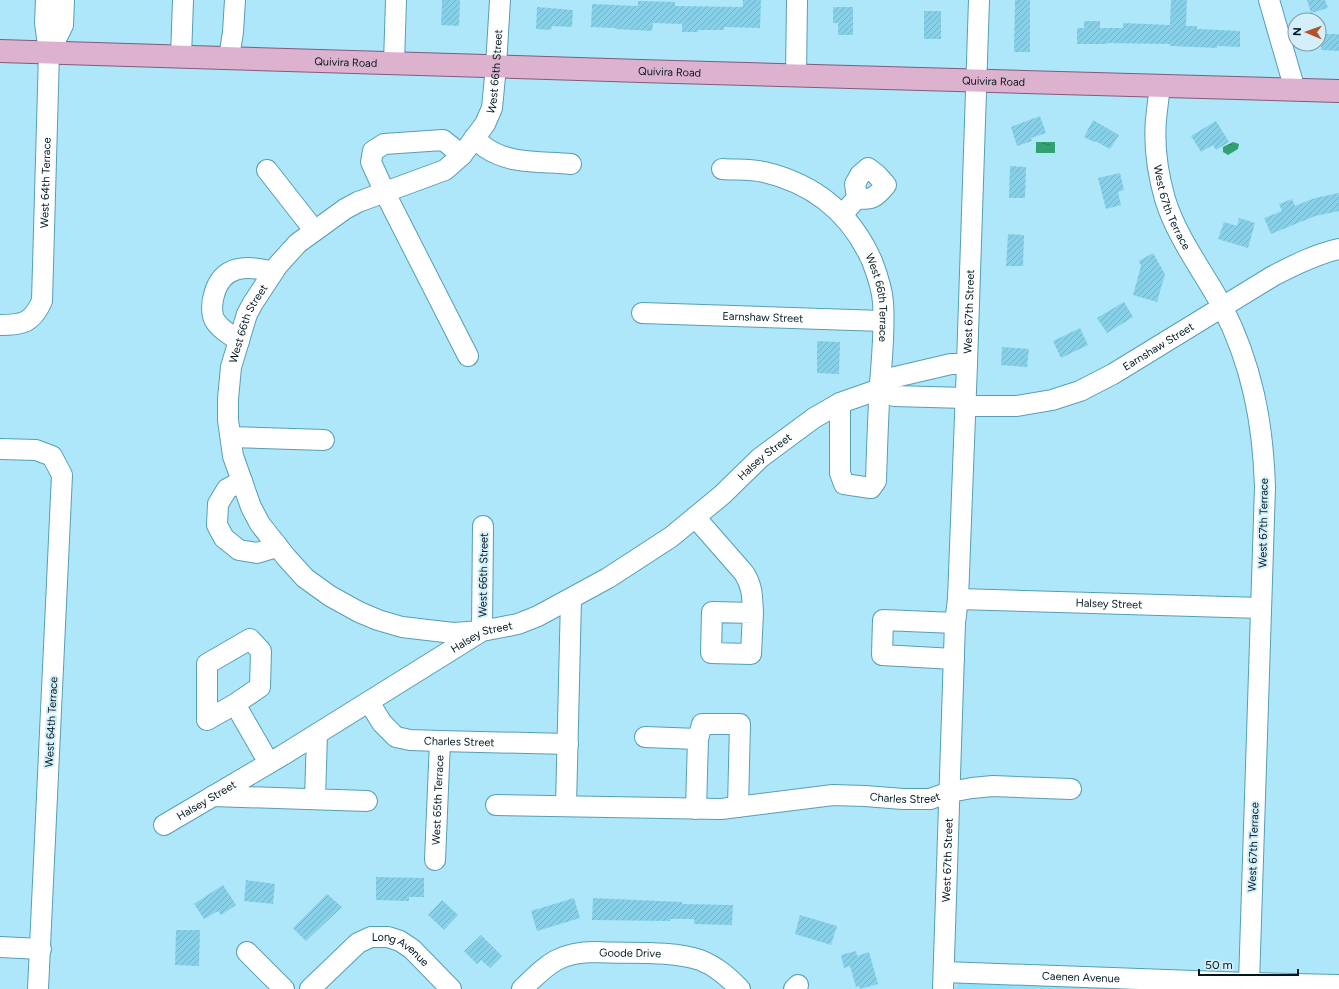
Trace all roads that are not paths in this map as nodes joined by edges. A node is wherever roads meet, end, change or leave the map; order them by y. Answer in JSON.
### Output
{"nodes":[{"id":1,"x":46,"y":0,"type":"edge"},
{"id":2,"x":64,"y":0,"type":"edge"},
{"id":3,"x":182,"y":0,"type":"edge"},
{"id":4,"x":235,"y":0,"type":"edge"},
{"id":5,"x":396,"y":0,"type":"edge"},
{"id":6,"x":500,"y":0,"type":"edge"},
{"id":7,"x":797,"y":0,"type":"edge"},
{"id":8,"x":979,"y":0,"type":"edge"},
{"id":9,"x":1269,"y":0,"type":"edge"},
{"id":10,"x":0,"y":51,"type":"edge"},
{"id":11,"x":49,"y":53,"type":"junction"},
{"id":12,"x":181,"y":57,"type":"junction"},
{"id":13,"x":229,"y":58,"type":"junction"},
{"id":14,"x":394,"y":63,"type":"junction"},
{"id":15,"x":496,"y":66,"type":"junction"},
{"id":16,"x":796,"y":76,"type":"junction"},
{"id":17,"x":976,"y":81,"type":"junction"},
{"id":18,"x":1160,"y":86,"type":"junction"},
{"id":19,"x":1295,"y":90,"type":"junction"},
{"id":20,"x":1339,"y":91,"type":"edge"},
{"id":21,"x":474,"y":138,"type":"junction"},
{"id":22,"x":462,"y":156,"type":"junction"},
{"id":23,"x":571,"y":164,"type":"dead end"},
{"id":24,"x":722,"y":169,"type":"dead end"},
{"id":25,"x":268,"y":170,"type":"dead end"},
{"id":26,"x":384,"y":192,"type":"junction"},
{"id":27,"x":857,"y":198,"type":"dead end"},
{"id":28,"x":842,"y":215,"type":"junction"},
{"id":29,"x":314,"y":230,"type":"junction"},
{"id":30,"x":1339,"y":249,"type":"edge"},
{"id":31,"x":273,"y":272,"type":"junction"},
{"id":32,"x":1222,"y":307,"type":"junction"},
{"id":33,"x":642,"y":313,"type":"dead end"},
{"id":34,"x":883,"y":321,"type":"junction"},
{"id":35,"x":0,"y":324,"type":"edge"},
{"id":36,"x":239,"y":341,"type":"junction"},
{"id":37,"x":468,"y":356,"type":"dead end"},
{"id":38,"x":967,"y":364,"type":"junction"},
{"id":39,"x":880,"y":389,"type":"junction"},
{"id":40,"x":965,"y":402,"type":"junction"},
{"id":41,"x":840,"y":404,"type":"junction"},
{"id":42,"x":231,"y":437,"type":"junction"},
{"id":43,"x":324,"y":440,"type":"dead end"},
{"id":44,"x":0,"y":449,"type":"edge"},
{"id":45,"x":242,"y":481,"type":"junction"},
{"id":46,"x":695,"y":517,"type":"junction"},
{"id":47,"x":483,"y":526,"type":"dead end"},
{"id":48,"x":276,"y":545,"type":"junction"},
{"id":49,"x":571,"y":599,"type":"junction"},
{"id":50,"x":958,"y":599,"type":"junction"},
{"id":51,"x":1261,"y":608,"type":"junction"},
{"id":52,"x":753,"y":613,"type":"dead end"},
{"id":53,"x":955,"y":623,"type":"junction"},
{"id":54,"x":482,"y":631,"type":"junction"},
{"id":55,"x":954,"y":659,"type":"junction"},
{"id":56,"x":369,"y":702,"type":"junction"},
{"id":57,"x":235,"y":704,"type":"dead end"},
{"id":58,"x":317,"y":734,"type":"junction"},
{"id":59,"x":645,"y":737,"type":"dead end"},
{"id":60,"x":698,"y":739,"type":"junction"},
{"id":61,"x":440,"y":741,"type":"junction"},
{"id":62,"x":568,"y":744,"type":"junction"},
{"id":63,"x":269,"y":762,"type":"junction"},
{"id":64,"x":1070,"y":789,"type":"dead end"},
{"id":65,"x":950,"y":792,"type":"junction"},
{"id":66,"x":213,"y":796,"type":"junction"},
{"id":67,"x":315,"y":799,"type":"junction"},
{"id":68,"x":368,"y":801,"type":"dead end"},
{"id":69,"x":496,"y":804,"type":"dead end"},
{"id":70,"x":566,"y":806,"type":"junction"},
{"id":71,"x":738,"y":807,"type":"junction"},
{"id":72,"x":696,"y":809,"type":"junction"},
{"id":73,"x":164,"y":825,"type":"dead end"},
{"id":74,"x":435,"y":860,"type":"dead end"},
{"id":75,"x":0,"y":947,"type":"edge"},
{"id":76,"x":40,"y":949,"type":"junction"},
{"id":77,"x":247,"y":952,"type":"dead end"},
{"id":78,"x":943,"y":981,"type":"edge"},
{"id":79,"x":1249,"y":983,"type":"junction"},
{"id":80,"x":1150,"y":984,"type":"edge"},
{"id":81,"x":1339,"y":985,"type":"edge"},
{"id":82,"x":38,"y":989,"type":"edge"},
{"id":83,"x":284,"y":989,"type":"edge"},
{"id":84,"x":310,"y":989,"type":"edge"},
{"id":85,"x":451,"y":989,"type":"edge"},
{"id":86,"x":522,"y":989,"type":"edge"},
{"id":87,"x":740,"y":989,"type":"edge"}],
"edges":[{"from":1,"to":11,"type":"street","name":"West 64th Terrace"},
{"from":2,"to":11,"type":"street"},
{"from":3,"to":12,"type":"street"},
{"from":4,"to":13,"type":"street"},
{"from":5,"to":14,"type":"street"},
{"from":6,"to":15,"type":"street","name":"West 66th Street"},
{"from":7,"to":16,"type":"street"},
{"from":8,"to":17,"type":"street","name":"West 67th Street"},
{"from":9,"to":19,"type":"street"},
{"from":10,"to":11,"type":"main road","name":"Quivira Road"},
{"from":11,"to":12,"type":"main road","name":"Quivira Road"},
{"from":11,"to":35,"type":"street","name":"West 64th Terrace"},
{"from":12,"to":13,"type":"main road","name":"Quivira Road"},
{"from":13,"to":14,"type":"main road","name":"Quivira Road"},
{"from":14,"to":15,"type":"main road","name":"Quivira Road"},
{"from":15,"to":16,"type":"main road","name":"Quivira Road"},
{"from":15,"to":21,"type":"street","name":"West 66th Street"},
{"from":16,"to":17,"type":"main road","name":"Quivira Road"},
{"from":17,"to":18,"type":"main road","name":"Quivira Road"},
{"from":17,"to":38,"type":"street","name":"West 67th Street"},
{"from":18,"to":19,"type":"main road","name":"Quivira Road"},
{"from":18,"to":32,"type":"street","name":"West 67th Terrace"},
{"from":19,"to":20,"type":"main road","name":"Quivira Road"},
{"from":21,"to":22,"type":"street","name":"West 66th Street"},
{"from":21,"to":23,"type":"street"},
{"from":22,"to":26,"type":"street","name":"West 66th Street"},
{"from":22,"to":26,"type":"street"},
{"from":24,"to":28,"type":"street","name":"West 66th Terrace"},
{"from":25,"to":29,"type":"street"},
{"from":26,"to":29,"type":"street","name":"West 66th Street"},
{"from":26,"to":37,"type":"street"},
{"from":27,"to":28,"type":"street"},
{"from":28,"to":34,"type":"street","name":"West 66th Terrace"},
{"from":29,"to":31,"type":"street","name":"West 66th Street"},
{"from":30,"to":32,"type":"street","name":"Earnshaw Street"},
{"from":31,"to":36,"type":"street","name":"West 66th Street"},
{"from":31,"to":36,"type":"street"},
{"from":32,"to":40,"type":"street","name":"Earnshaw Street"},
{"from":32,"to":51,"type":"street","name":"West 67th Terrace"},
{"from":33,"to":34,"type":"street","name":"Earnshaw Street"},
{"from":34,"to":39,"type":"street","name":"West 66th Terrace"},
{"from":36,"to":42,"type":"street","name":"West 66th Street"},
{"from":38,"to":39,"type":"street","name":"Halsey Street"},
{"from":38,"to":40,"type":"street","name":"West 67th Street"},
{"from":39,"to":40,"type":"street"},
{"from":39,"to":41,"type":"street","name":"Halsey Street"},
{"from":39,"to":41,"type":"street"},
{"from":40,"to":50,"type":"street","name":"West 67th Street"},
{"from":41,"to":46,"type":"street","name":"Halsey Street"},
{"from":42,"to":43,"type":"street"},
{"from":42,"to":45,"type":"street","name":"West 66th Street"},
{"from":44,"to":76,"type":"street","name":"West 64th Terrace"},
{"from":45,"to":48,"type":"street","name":"West 66th Street"},
{"from":45,"to":48,"type":"street"},
{"from":46,"to":49,"type":"street","name":"Halsey Street"},
{"from":46,"to":52,"type":"street"},
{"from":47,"to":54,"type":"street","name":"West 66th Street"},
{"from":48,"to":54,"type":"street","name":"West 66th Street"},
{"from":49,"to":54,"type":"street","name":"Halsey Street"},
{"from":49,"to":62,"type":"street"},
{"from":50,"to":51,"type":"street","name":"Halsey Street"},
{"from":50,"to":53,"type":"street","name":"West 67th Street"},
{"from":51,"to":79,"type":"street","name":"West 67th Terrace"},
{"from":53,"to":55,"type":"street","name":"West 67th Street"},
{"from":53,"to":55,"type":"street"},
{"from":54,"to":56,"type":"street","name":"Halsey Street"},
{"from":55,"to":65,"type":"street","name":"West 67th Street"},
{"from":56,"to":58,"type":"street","name":"Halsey Street"},
{"from":56,"to":61,"type":"street","name":"Charles Street"},
{"from":57,"to":63,"type":"street"},
{"from":58,"to":63,"type":"street","name":"Halsey Street"},
{"from":58,"to":67,"type":"street"},
{"from":59,"to":60,"type":"street"},
{"from":60,"to":71,"type":"street"},
{"from":60,"to":72,"type":"street"},
{"from":61,"to":62,"type":"street","name":"Charles Street"},
{"from":61,"to":74,"type":"street","name":"West 65th Terrace"},
{"from":62,"to":70,"type":"street"},
{"from":63,"to":66,"type":"street","name":"Halsey Street"},
{"from":64,"to":65,"type":"street","name":"Charles Street"},
{"from":65,"to":71,"type":"street","name":"Charles Street"},
{"from":65,"to":78,"type":"street","name":"West 67th Street"},
{"from":66,"to":67,"type":"street"},
{"from":66,"to":73,"type":"street","name":"Halsey Street"},
{"from":67,"to":68,"type":"street"},
{"from":69,"to":70,"type":"street","name":"Charles Street"},
{"from":70,"to":72,"type":"street","name":"Charles Street"},
{"from":71,"to":72,"type":"street","name":"Charles Street"},
{"from":75,"to":76,"type":"street"},
{"from":76,"to":82,"type":"street","name":"West 64th Terrace"},
{"from":77,"to":83,"type":"street"},
{"from":78,"to":80,"type":"street","name":"Caenen Avenue"},
{"from":79,"to":80,"type":"street","name":"Caenen Avenue"},
{"from":79,"to":81,"type":"street","name":"Caenen Avenue"},
{"from":84,"to":85,"type":"street","name":"Long Avenue"},
{"from":86,"to":87,"type":"street","name":"Goode Drive"}]}
